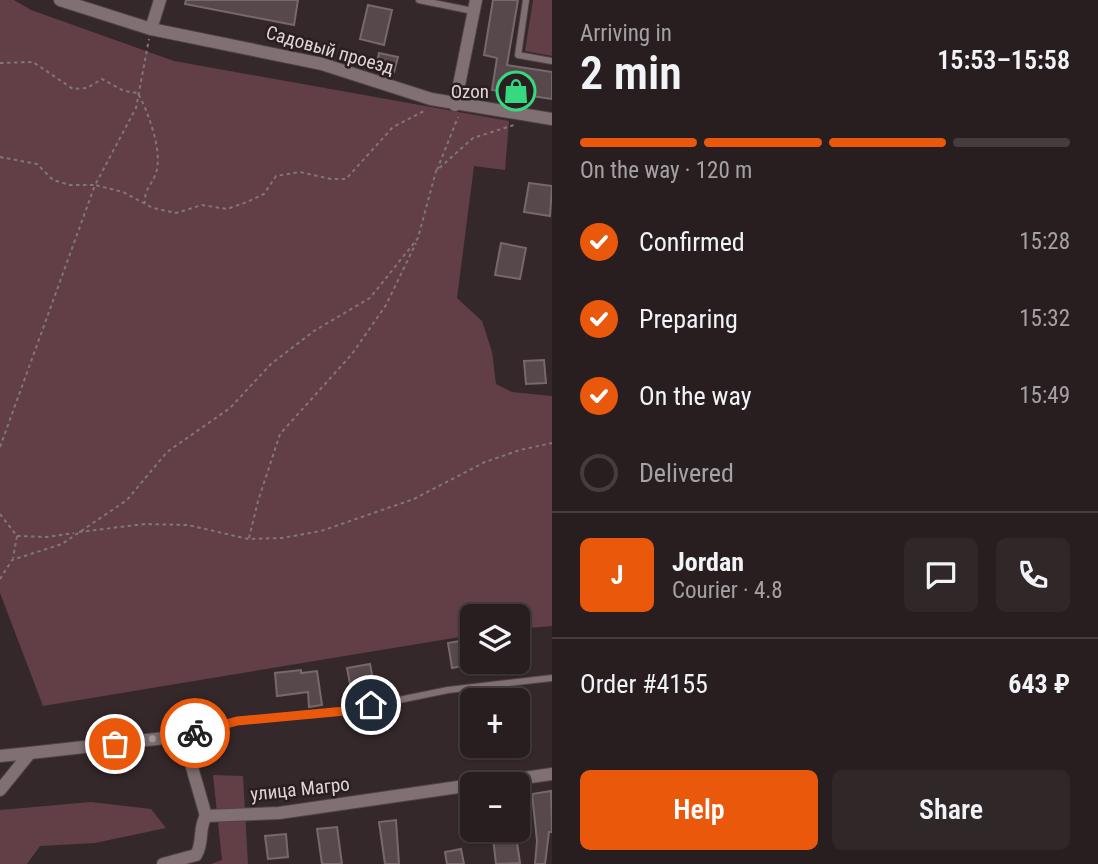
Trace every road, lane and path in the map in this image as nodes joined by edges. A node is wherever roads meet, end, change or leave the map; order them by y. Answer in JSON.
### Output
{"nodes":[{"id":1,"x":60,"y":0,"type":"edge"},
{"id":2,"x":160,"y":0,"type":"edge"},
{"id":3,"x":419,"y":0,"type":"edge"},
{"id":4,"x":526,"y":0,"type":"edge"},
{"id":5,"x":475,"y":6,"type":"edge"},
{"id":6,"x":151,"y":29,"type":"junction"},
{"id":7,"x":552,"y":61,"type":"edge"},
{"id":8,"x":0,"y":63,"type":"edge"},
{"id":9,"x":138,"y":93,"type":"junction"},
{"id":10,"x":458,"y":105,"type":"junction"},
{"id":11,"x":552,"y":119,"type":"edge"},
{"id":12,"x":513,"y":125,"type":"dead end"},
{"id":13,"x":0,"y":157,"type":"edge"},
{"id":14,"x":436,"y":171,"type":"junction"},
{"id":15,"x":95,"y":186,"type":"junction"},
{"id":16,"x":145,"y":204,"type":"junction"},
{"id":17,"x":418,"y":238,"type":"junction"},
{"id":18,"x":1,"y":440,"type":"edge"},
{"id":19,"x":552,"y":443,"type":"edge"},
{"id":20,"x":0,"y":447,"type":"edge"},
{"id":21,"x":0,"y":514,"type":"edge"},
{"id":22,"x":77,"y":533,"type":"junction"},
{"id":23,"x":17,"y":536,"type":"junction"},
{"id":24,"x":248,"y":539,"type":"junction"},
{"id":25,"x":12,"y":559,"type":"junction"},
{"id":26,"x":0,"y":579,"type":"edge"},
{"id":27,"x":552,"y":678,"type":"edge"},
{"id":28,"x":183,"y":736,"type":"junction"},
{"id":29,"x":30,"y":753,"type":"junction"},
{"id":30,"x":0,"y":755,"type":"edge"},
{"id":31,"x":552,"y":774,"type":"edge"},
{"id":32,"x":530,"y":777,"type":"edge"},
{"id":33,"x":460,"y":787,"type":"edge"},
{"id":34,"x":0,"y":790,"type":"edge"},
{"id":35,"x":206,"y":816,"type":"junction"},
{"id":36,"x":163,"y":864,"type":"edge"}],
"edges":[{"from":1,"to":6,"type":"street","name":"Садовый проезд"},
{"from":2,"to":6,"type":"street"},
{"from":3,"to":5,"type":"lane"},
{"from":4,"to":7,"type":"lane"},
{"from":5,"to":10,"type":"street"},
{"from":6,"to":9,"type":"path"},
{"from":6,"to":10,"type":"street","name":"Садовый проезд"},
{"from":8,"to":9,"type":"path"},
{"from":9,"to":15,"type":"path"},
{"from":9,"to":16,"type":"path"},
{"from":10,"to":11,"type":"street","name":"Садовый проезд"},
{"from":10,"to":14,"type":"path"},
{"from":10,"to":16,"type":"path"},
{"from":12,"to":14,"type":"path"},
{"from":13,"to":15,"type":"path"},
{"from":14,"to":17,"type":"path"},
{"from":15,"to":16,"type":"path"},
{"from":15,"to":18,"type":"path"},
{"from":17,"to":22,"type":"path"},
{"from":17,"to":24,"type":"path"},
{"from":18,"to":20,"type":"path"},
{"from":19,"to":24,"type":"path"},
{"from":21,"to":23,"type":"path"},
{"from":22,"to":23,"type":"path"},
{"from":22,"to":24,"type":"path"},
{"from":22,"to":25,"type":"path"},
{"from":23,"to":25,"type":"path"},
{"from":25,"to":26,"type":"path"},
{"from":27,"to":28,"type":"lane"},
{"from":28,"to":29,"type":"street"},
{"from":28,"to":35,"type":"street"},
{"from":29,"to":30,"type":"street"},
{"from":29,"to":34,"type":"street"},
{"from":31,"to":32,"type":"street"},
{"from":33,"to":35,"type":"street","name":"улица Магро"},
{"from":35,"to":36,"type":"street"}]}
